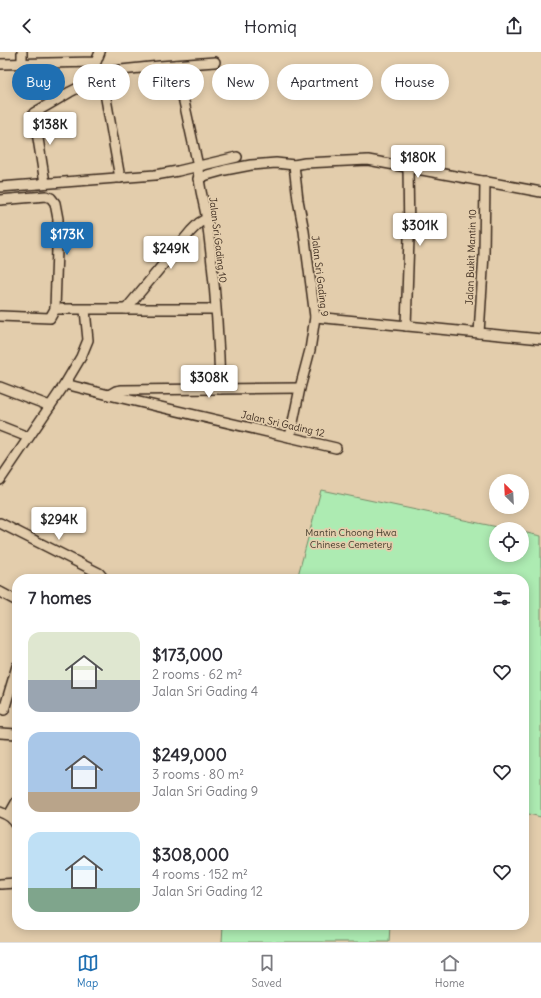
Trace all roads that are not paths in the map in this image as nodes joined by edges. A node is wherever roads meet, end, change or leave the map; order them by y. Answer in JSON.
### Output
{"nodes":[{"id":1,"x":22,"y":52,"type":"edge"},
{"id":2,"x":100,"y":52,"type":"edge"},
{"id":3,"x":215,"y":62,"type":"dead end"},
{"id":4,"x":0,"y":64,"type":"edge"},
{"id":5,"x":12,"y":64,"type":"edge"},
{"id":6,"x":22,"y":64,"type":"joint"},
{"id":7,"x":189,"y":64,"type":"edge"},
{"id":8,"x":73,"y":92,"type":"edge"},
{"id":9,"x":106,"y":100,"type":"edge"},
{"id":10,"x":184,"y":100,"type":"edge"},
{"id":11,"x":237,"y":157,"type":"dead end"},
{"id":12,"x":294,"y":164,"type":"junction"},
{"id":13,"x":198,"y":166,"type":"junction"},
{"id":14,"x":408,"y":167,"type":"junction"},
{"id":15,"x":120,"y":178,"type":"junction"},
{"id":16,"x":198,"y":179,"type":"junction"},
{"id":17,"x":485,"y":181,"type":"junction"},
{"id":18,"x":45,"y":183,"type":"junction"},
{"id":19,"x":2,"y":187,"type":"edge"},
{"id":20,"x":541,"y":192,"type":"edge"},
{"id":21,"x":0,"y":200,"type":"edge"},
{"id":22,"x":206,"y":219,"type":"junction"},
{"id":23,"x":55,"y":309,"type":"junction"},
{"id":24,"x":126,"y":309,"type":"junction"},
{"id":25,"x":85,"y":310,"type":"junction"},
{"id":26,"x":216,"y":310,"type":"junction"},
{"id":27,"x":0,"y":316,"type":"edge"},
{"id":28,"x":315,"y":317,"type":"junction"},
{"id":29,"x":406,"y":326,"type":"junction"},
{"id":30,"x":479,"y":333,"type":"junction"},
{"id":31,"x":541,"y":339,"type":"edge"},
{"id":32,"x":65,"y":384,"type":"junction"},
{"id":33,"x":0,"y":386,"type":"edge"},
{"id":34,"x":300,"y":388,"type":"junction"},
{"id":35,"x":220,"y":389,"type":"junction"},
{"id":36,"x":109,"y":395,"type":"junction"},
{"id":37,"x":50,"y":406,"type":"junction"},
{"id":38,"x":0,"y":426,"type":"edge"},
{"id":39,"x":28,"y":437,"type":"junction"},
{"id":40,"x":290,"y":437,"type":"junction"},
{"id":41,"x":336,"y":448,"type":"dead end"},
{"id":42,"x":0,"y":463,"type":"edge"},
{"id":43,"x":10,"y":465,"type":"junction"},
{"id":44,"x":0,"y":480,"type":"edge"},
{"id":45,"x":0,"y":523,"type":"edge"},
{"id":46,"x":100,"y":574,"type":"edge"},
{"id":47,"x":0,"y":592,"type":"edge"},
{"id":48,"x":12,"y":598,"type":"edge"},
{"id":49,"x":12,"y":683,"type":"edge"},
{"id":50,"x":4,"y":710,"type":"dead end"},
{"id":51,"x":0,"y":733,"type":"edge"},
{"id":52,"x":12,"y":734,"type":"edge"},
{"id":53,"x":12,"y":806,"type":"edge"},
{"id":54,"x":4,"y":814,"type":"edge"},
{"id":55,"x":12,"y":883,"type":"edge"},
{"id":56,"x":0,"y":884,"type":"edge"}],
"edges":[{"from":1,"to":6,"type":"street"},
{"from":2,"to":6,"type":"street"},
{"from":3,"to":7,"type":"street"},
{"from":4,"to":5,"type":"street"},
{"from":8,"to":18,"type":"street"},
{"from":9,"to":15,"type":"street"},
{"from":10,"to":13,"type":"street","name":"Jalan Sri Gading 10"},
{"from":11,"to":13,"type":"street"},
{"from":12,"to":14,"type":"street"},
{"from":12,"to":16,"type":"street"},
{"from":12,"to":28,"type":"street","name":"Jalan Sri Gading 9"},
{"from":13,"to":15,"type":"street"},
{"from":13,"to":16,"type":"street","name":"Jalan Sri Gading 10"},
{"from":14,"to":17,"type":"street"},
{"from":14,"to":29,"type":"street"},
{"from":15,"to":18,"type":"street"},
{"from":16,"to":22,"type":"street","name":"Jalan Sri Gading 10"},
{"from":17,"to":20,"type":"street"},
{"from":17,"to":30,"type":"street","name":"Jalan Bukit Mantin 10"},
{"from":18,"to":19,"type":"street"},
{"from":21,"to":23,"type":"street"},
{"from":22,"to":24,"type":"street"},
{"from":22,"to":26,"type":"street","name":"Jalan Sri Gading 10"},
{"from":23,"to":25,"type":"street"},
{"from":23,"to":27,"type":"street"},
{"from":24,"to":25,"type":"street"},
{"from":24,"to":26,"type":"street"},
{"from":25,"to":32,"type":"street"},
{"from":26,"to":35,"type":"street","name":"Jalan Sri Gading 10"},
{"from":28,"to":29,"type":"street"},
{"from":28,"to":34,"type":"street","name":"Jalan Sri Gading 9"},
{"from":29,"to":30,"type":"street"},
{"from":30,"to":31,"type":"street"},
{"from":32,"to":36,"type":"street","name":"Jalan Sri Gading 12"},
{"from":32,"to":37,"type":"street"},
{"from":33,"to":37,"type":"street"},
{"from":34,"to":35,"type":"street","name":"Jalan Sri Gading 12"},
{"from":34,"to":40,"type":"street","name":"Jalan Sri Gading 9"},
{"from":35,"to":36,"type":"street","name":"Jalan Sri Gading 12"},
{"from":36,"to":40,"type":"street","name":"Jalan Sri Gading 12"},
{"from":37,"to":39,"type":"street"},
{"from":38,"to":39,"type":"street"},
{"from":39,"to":43,"type":"street"},
{"from":40,"to":41,"type":"street","name":"Jalan Sri Gading 12"},
{"from":42,"to":43,"type":"street"},
{"from":43,"to":44,"type":"street"},
{"from":45,"to":46,"type":"street"},
{"from":47,"to":48,"type":"street"},
{"from":49,"to":50,"type":"street"},
{"from":51,"to":52,"type":"street"},
{"from":53,"to":54,"type":"street"},
{"from":55,"to":56,"type":"street"}]}
